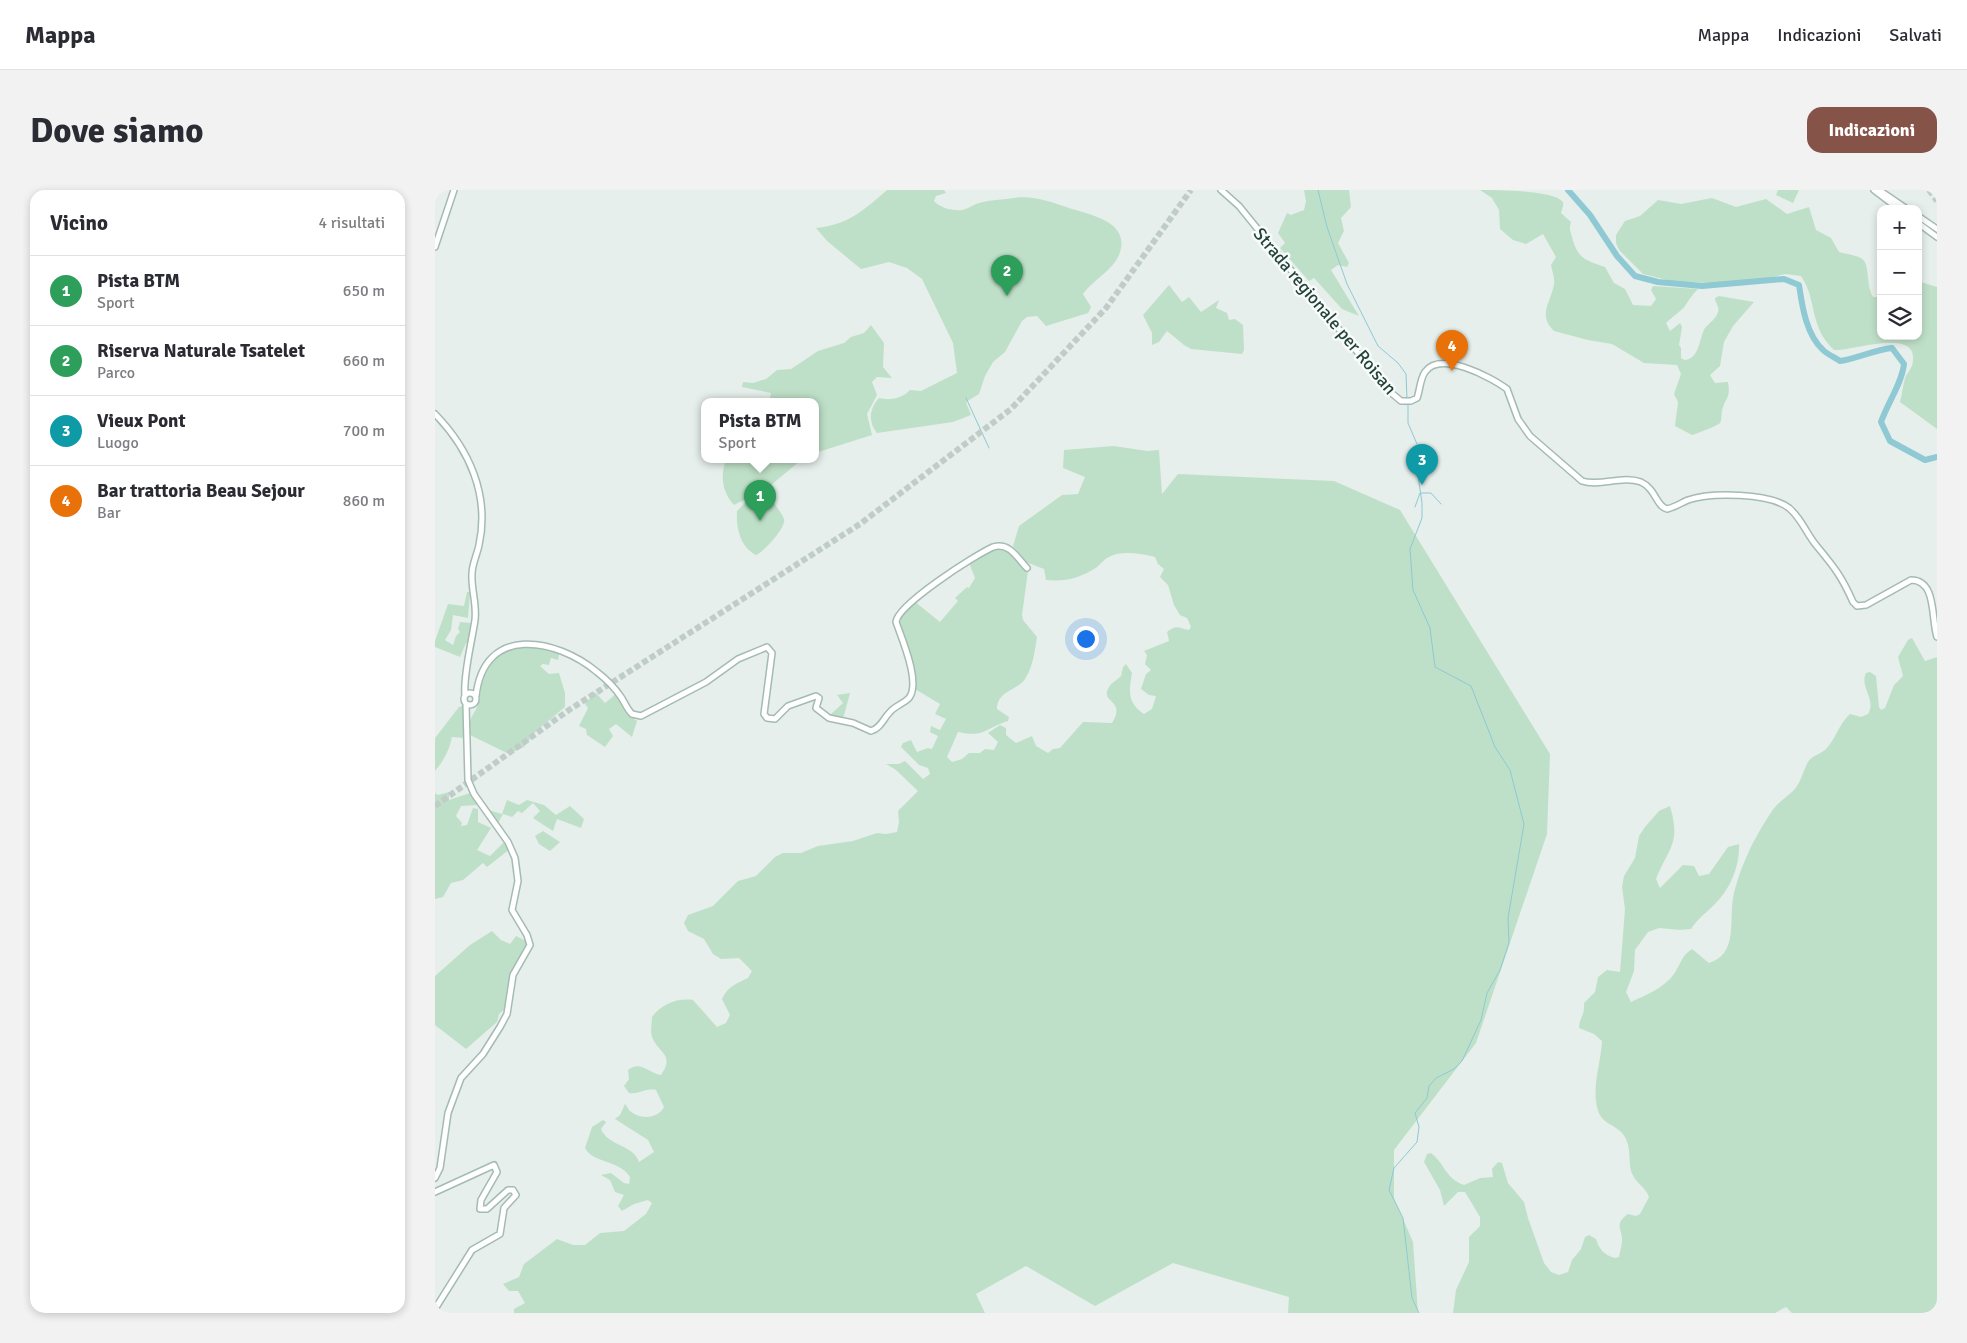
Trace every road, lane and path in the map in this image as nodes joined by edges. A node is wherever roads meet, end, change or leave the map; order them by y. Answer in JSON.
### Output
{"nodes":[{"id":1,"x":454,"y":190,"type":"edge"},
{"id":2,"x":1221,"y":190,"type":"edge"},
{"id":3,"x":1874,"y":190,"type":"edge"},
{"id":4,"x":1879,"y":190,"type":"edge"},
{"id":5,"x":1894,"y":205,"type":"edge"},
{"id":6,"x":1901,"y":205,"type":"edge"},
{"id":7,"x":1922,"y":219,"type":"edge"},
{"id":8,"x":1922,"y":226,"type":"edge"},
{"id":9,"x":1937,"y":229,"type":"edge"},
{"id":10,"x":1937,"y":237,"type":"edge"},
{"id":11,"x":435,"y":247,"type":"edge"},
{"id":12,"x":435,"y":414,"type":"edge"},
{"id":13,"x":1027,"y":568,"type":"dead end"},
{"id":14,"x":1937,"y":637,"type":"edge"},
{"id":15,"x":471,"y":694,"type":"junction"},
{"id":16,"x":466,"y":704,"type":"junction"},
{"id":17,"x":473,"y":704,"type":"junction"},
{"id":18,"x":467,"y":714,"type":"junction"},
{"id":19,"x":435,"y":1178,"type":"edge"},
{"id":20,"x":435,"y":1192,"type":"edge"},
{"id":21,"x":435,"y":1309,"type":"edge"}],
"edges":[{"from":1,"to":11,"type":"street"},
{"from":2,"to":14,"type":"street","name":"Strada regionale per Roisan"},
{"from":3,"to":5,"type":"street"},
{"from":4,"to":6,"type":"street"},
{"from":7,"to":9,"type":"street"},
{"from":8,"to":10,"type":"street"},
{"from":12,"to":15,"type":"street"},
{"from":13,"to":15,"type":"street"},
{"from":15,"to":16,"type":"street"},
{"from":15,"to":17,"type":"street"},
{"from":16,"to":17,"type":"street"},
{"from":16,"to":18,"type":"street"},
{"from":17,"to":18,"type":"street"},
{"from":18,"to":19,"type":"street"},
{"from":20,"to":21,"type":"street"}]}
